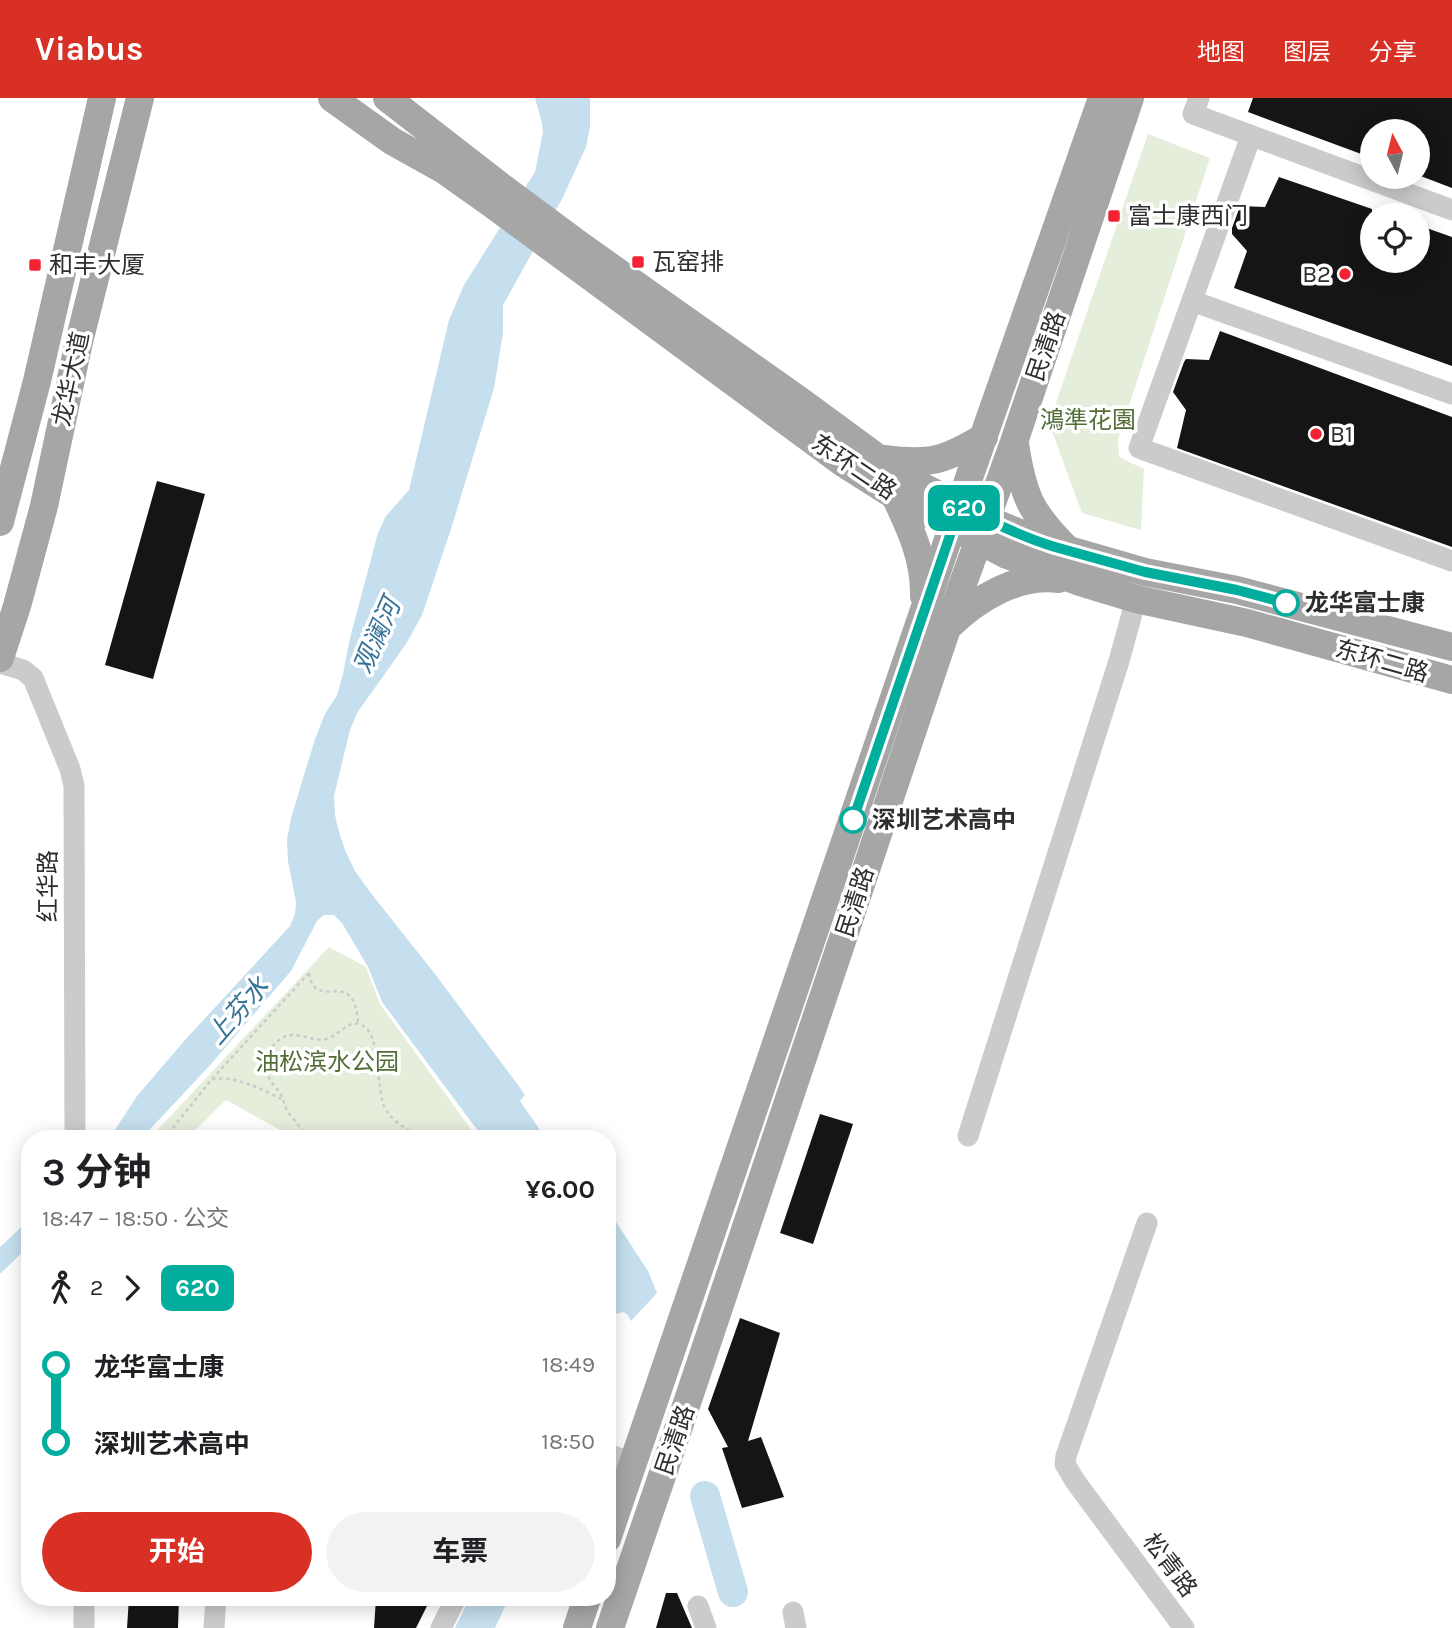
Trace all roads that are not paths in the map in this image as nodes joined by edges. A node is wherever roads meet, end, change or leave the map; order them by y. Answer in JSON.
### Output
{"nodes":[{"id":1,"x":102,"y":98,"type":"edge"},
{"id":2,"x":332,"y":98,"type":"edge"},
{"id":3,"x":387,"y":98,"type":"edge"},
{"id":4,"x":1102,"y":98,"type":"edge"},
{"id":5,"x":1130,"y":98,"type":"edge"},
{"id":6,"x":1199,"y":98,"type":"edge"},
{"id":7,"x":141,"y":100,"type":"edge"},
{"id":8,"x":1251,"y":136,"type":"junction"},
{"id":9,"x":498,"y":196,"type":"junction"},
{"id":10,"x":1452,"y":210,"type":"edge"},
{"id":11,"x":575,"y":254,"type":"junction"},
{"id":12,"x":1192,"y":301,"type":"junction"},
{"id":13,"x":1452,"y":394,"type":"edge"},
{"id":14,"x":984,"y":437,"type":"junction"},
{"id":15,"x":1014,"y":442,"type":"junction"},
{"id":16,"x":878,"y":458,"type":"junction"},
{"id":17,"x":895,"y":496,"type":"junction"},
{"id":18,"x":956,"y":516,"type":"junction"},
{"id":19,"x":0,"y":522,"type":"edge"},
{"id":20,"x":982,"y":529,"type":"junction"},
{"id":21,"x":1069,"y":551,"type":"junction"},
{"id":22,"x":1452,"y":561,"type":"edge"},
{"id":23,"x":1077,"y":581,"type":"junction"},
{"id":24,"x":1136,"y":599,"type":"junction"},
{"id":25,"x":923,"y":612,"type":"junction"},
{"id":26,"x":947,"y":628,"type":"junction"},
{"id":27,"x":1452,"y":647,"type":"edge"},
{"id":28,"x":0,"y":661,"type":"edge"},
{"id":29,"x":1452,"y":680,"type":"edge"},
{"id":30,"x":75,"y":1130,"type":"edge"},
{"id":31,"x":968,"y":1136,"type":"dead end"},
{"id":32,"x":1147,"y":1223,"type":"dead end"},
{"id":33,"x":620,"y":1458,"type":"edge"},
{"id":34,"x":616,"y":1483,"type":"edge"},
{"id":35,"x":84,"y":1606,"type":"edge"},
{"id":36,"x":215,"y":1606,"type":"edge"},
{"id":37,"x":452,"y":1606,"type":"edge"},
{"id":38,"x":584,"y":1606,"type":"edge"},
{"id":39,"x":698,"y":1606,"type":"dead end"},
{"id":40,"x":83,"y":1628,"type":"edge"},
{"id":41,"x":214,"y":1628,"type":"edge"},
{"id":42,"x":441,"y":1628,"type":"edge"},
{"id":43,"x":577,"y":1628,"type":"edge"},
{"id":44,"x":610,"y":1628,"type":"edge"},
{"id":45,"x":706,"y":1628,"type":"edge"},
{"id":46,"x":1184,"y":1628,"type":"edge"}],
"edges":[{"from":1,"to":19,"type":"main road","name":"龙华大道"},
{"from":2,"to":9,"type":"main road","name":"东环二路"},
{"from":3,"to":9,"type":"main road","name":"东环二路"},
{"from":4,"to":14,"type":"main road","name":"民清路"},
{"from":5,"to":15,"type":"main road","name":"民清路"},
{"from":6,"to":8,"type":"street"},
{"from":7,"to":28,"type":"main road","name":"龙华大道"},
{"from":8,"to":10,"type":"street"},
{"from":8,"to":12,"type":"street"},
{"from":9,"to":11,"type":"main road","name":"东环二路"},
{"from":11,"to":16,"type":"main road","name":"东环二路"},
{"from":11,"to":17,"type":"main road","name":"东环二路"},
{"from":12,"to":13,"type":"street"},
{"from":12,"to":22,"type":"street"},
{"from":14,"to":16,"type":"main road"},
{"from":14,"to":18,"type":"main road","name":"民清路"},
{"from":15,"to":20,"type":"main road","name":"民清路"},
{"from":15,"to":21,"type":"main road"},
{"from":16,"to":18,"type":"main road","name":"东环二路"},
{"from":17,"to":18,"type":"main road","name":"东环二路"},
{"from":17,"to":25,"type":"main road"},
{"from":18,"to":20,"type":"main road","name":"东环二路"},
{"from":18,"to":25,"type":"main road","name":"民清路"},
{"from":20,"to":21,"type":"main road","name":"东环二路"},
{"from":20,"to":23,"type":"main road","name":"东环二路"},
{"from":20,"to":26,"type":"main road","name":"民清路"},
{"from":21,"to":27,"type":"main road","name":"东环二路"},
{"from":23,"to":24,"type":"main road","name":"东环二路"},
{"from":23,"to":26,"type":"main road"},
{"from":24,"to":29,"type":"main road","name":"东环二路"},
{"from":24,"to":31,"type":"street"},
{"from":25,"to":33,"type":"main road","name":"民清路"},
{"from":26,"to":44,"type":"main road","name":"民清路"},
{"from":28,"to":30,"type":"street","name":"红华路"},
{"from":32,"to":46,"type":"street","name":"松青路"},
{"from":33,"to":34,"type":"main road","name":"民清路"},
{"from":35,"to":40,"type":"street"},
{"from":36,"to":41,"type":"street"},
{"from":37,"to":42,"type":"street"},
{"from":38,"to":43,"type":"main road"},
{"from":39,"to":45,"type":"street"}]}
